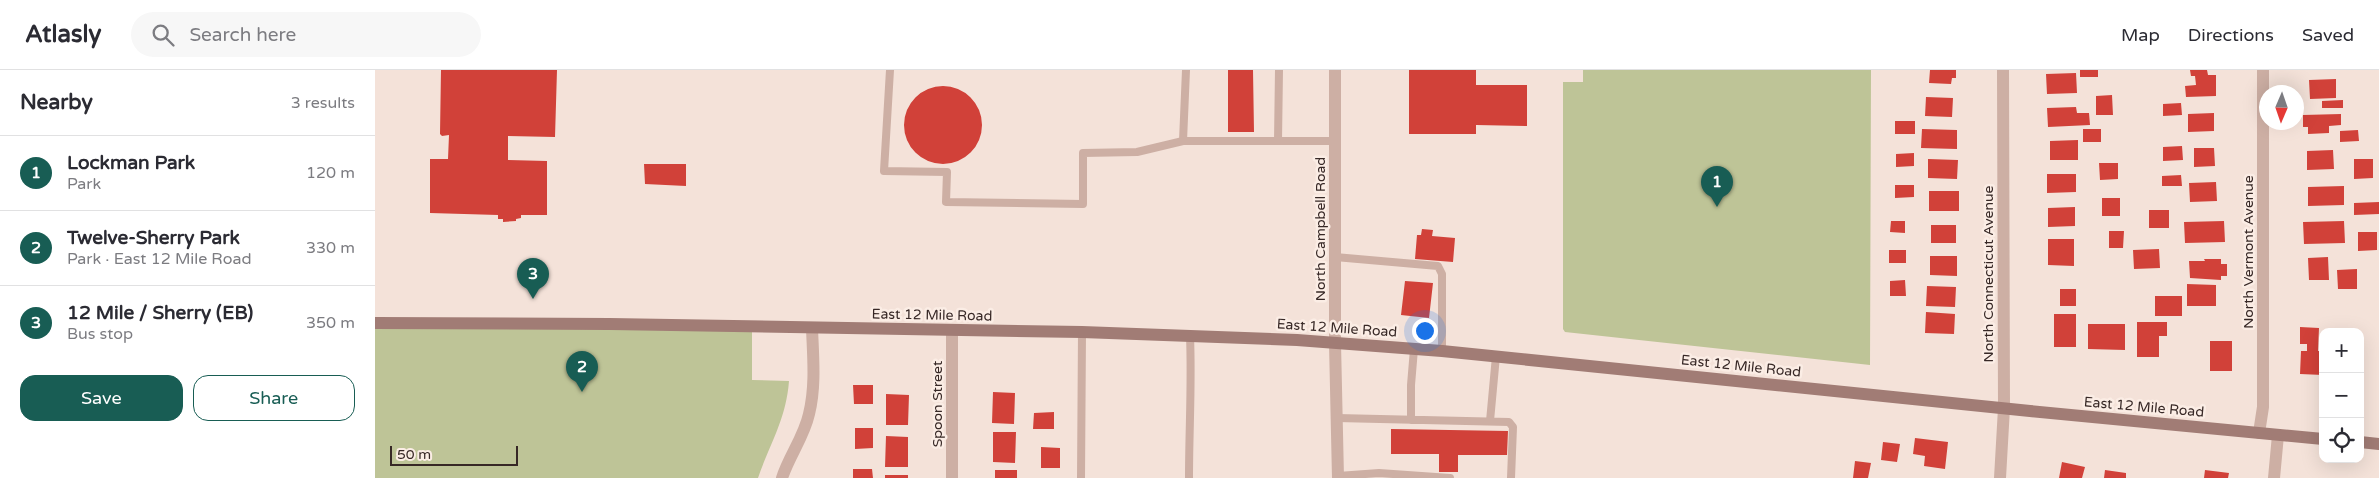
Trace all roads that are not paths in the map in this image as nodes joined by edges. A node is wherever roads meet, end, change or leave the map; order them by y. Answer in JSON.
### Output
{"nodes":[{"id":1,"x":890,"y":70,"type":"edge"},
{"id":2,"x":1186,"y":70,"type":"edge"},
{"id":3,"x":1279,"y":70,"type":"edge"},
{"id":4,"x":1335,"y":70,"type":"edge"},
{"id":5,"x":2003,"y":70,"type":"edge"},
{"id":6,"x":2263,"y":70,"type":"edge"},
{"id":7,"x":1183,"y":141,"type":"junction"},
{"id":8,"x":1278,"y":141,"type":"junction"},
{"id":9,"x":1335,"y":141,"type":"junction"},
{"id":10,"x":1335,"y":257,"type":"junction"},
{"id":11,"x":375,"y":323,"type":"edge"},
{"id":12,"x":812,"y":328,"type":"junction"},
{"id":13,"x":952,"y":330,"type":"junction"},
{"id":14,"x":1082,"y":332,"type":"junction"},
{"id":15,"x":1190,"y":336,"type":"junction"},
{"id":16,"x":1335,"y":343,"type":"junction"},
{"id":17,"x":1414,"y":349,"type":"junction"},
{"id":18,"x":1442,"y":351,"type":"junction"},
{"id":19,"x":1496,"y":356,"type":"junction"},
{"id":20,"x":2004,"y":408,"type":"junction"},
{"id":21,"x":1337,"y":418,"type":"junction"},
{"id":22,"x":1411,"y":420,"type":"junction"},
{"id":23,"x":1490,"y":422,"type":"junction"},
{"id":24,"x":2259,"y":433,"type":"junction"},
{"id":25,"x":2278,"y":435,"type":"junction"},
{"id":26,"x":2319,"y":439,"type":"edge"},
{"id":27,"x":2364,"y":442,"type":"edge"},
{"id":28,"x":2379,"y":444,"type":"edge"},
{"id":29,"x":1338,"y":477,"type":"edge"},
{"id":30,"x":782,"y":478,"type":"edge"},
{"id":31,"x":952,"y":478,"type":"edge"},
{"id":32,"x":1081,"y":478,"type":"edge"},
{"id":33,"x":1189,"y":478,"type":"edge"},
{"id":34,"x":1450,"y":478,"type":"edge"},
{"id":35,"x":1511,"y":478,"type":"edge"},
{"id":36,"x":2000,"y":478,"type":"edge"},
{"id":37,"x":2274,"y":478,"type":"edge"}],
"edges":[{"from":1,"to":7,"type":"lane"},
{"from":2,"to":7,"type":"lane"},
{"from":3,"to":8,"type":"lane"},
{"from":4,"to":9,"type":"street","name":"North Campbell Road"},
{"from":5,"to":20,"type":"street","name":"North Connecticut Avenue"},
{"from":6,"to":24,"type":"street","name":"North Vermont Avenue"},
{"from":7,"to":8,"type":"lane"},
{"from":8,"to":9,"type":"lane"},
{"from":9,"to":10,"type":"street","name":"North Campbell Road"},
{"from":10,"to":16,"type":"street","name":"North Campbell Road"},
{"from":10,"to":18,"type":"lane"},
{"from":11,"to":12,"type":"main road","name":"East 12 Mile Road"},
{"from":12,"to":13,"type":"main road","name":"East 12 Mile Road"},
{"from":12,"to":30,"type":"street"},
{"from":13,"to":14,"type":"main road","name":"East 12 Mile Road"},
{"from":13,"to":31,"type":"street","name":"Spoon Street"},
{"from":14,"to":15,"type":"main road","name":"East 12 Mile Road"},
{"from":14,"to":32,"type":"lane"},
{"from":15,"to":16,"type":"main road","name":"East 12 Mile Road"},
{"from":15,"to":33,"type":"lane"},
{"from":16,"to":17,"type":"main road","name":"East 12 Mile Road"},
{"from":16,"to":21,"type":"street","name":"North Campbell Road"},
{"from":17,"to":18,"type":"main road","name":"East 12 Mile Road"},
{"from":17,"to":22,"type":"lane"},
{"from":18,"to":19,"type":"main road","name":"East 12 Mile Road"},
{"from":19,"to":20,"type":"main road","name":"East 12 Mile Road"},
{"from":19,"to":23,"type":"lane"},
{"from":20,"to":24,"type":"main road","name":"East 12 Mile Road"},
{"from":20,"to":36,"type":"street","name":"North Connecticut Avenue"},
{"from":21,"to":22,"type":"lane"},
{"from":21,"to":29,"type":"street","name":"North Campbell Road"},
{"from":22,"to":23,"type":"lane"},
{"from":23,"to":35,"type":"lane"},
{"from":24,"to":25,"type":"main road","name":"East 12 Mile Road"},
{"from":25,"to":26,"type":"main road","name":"East 12 Mile Road"},
{"from":25,"to":37,"type":"street"},
{"from":27,"to":28,"type":"main road"},
{"from":29,"to":34,"type":"lane"}]}
